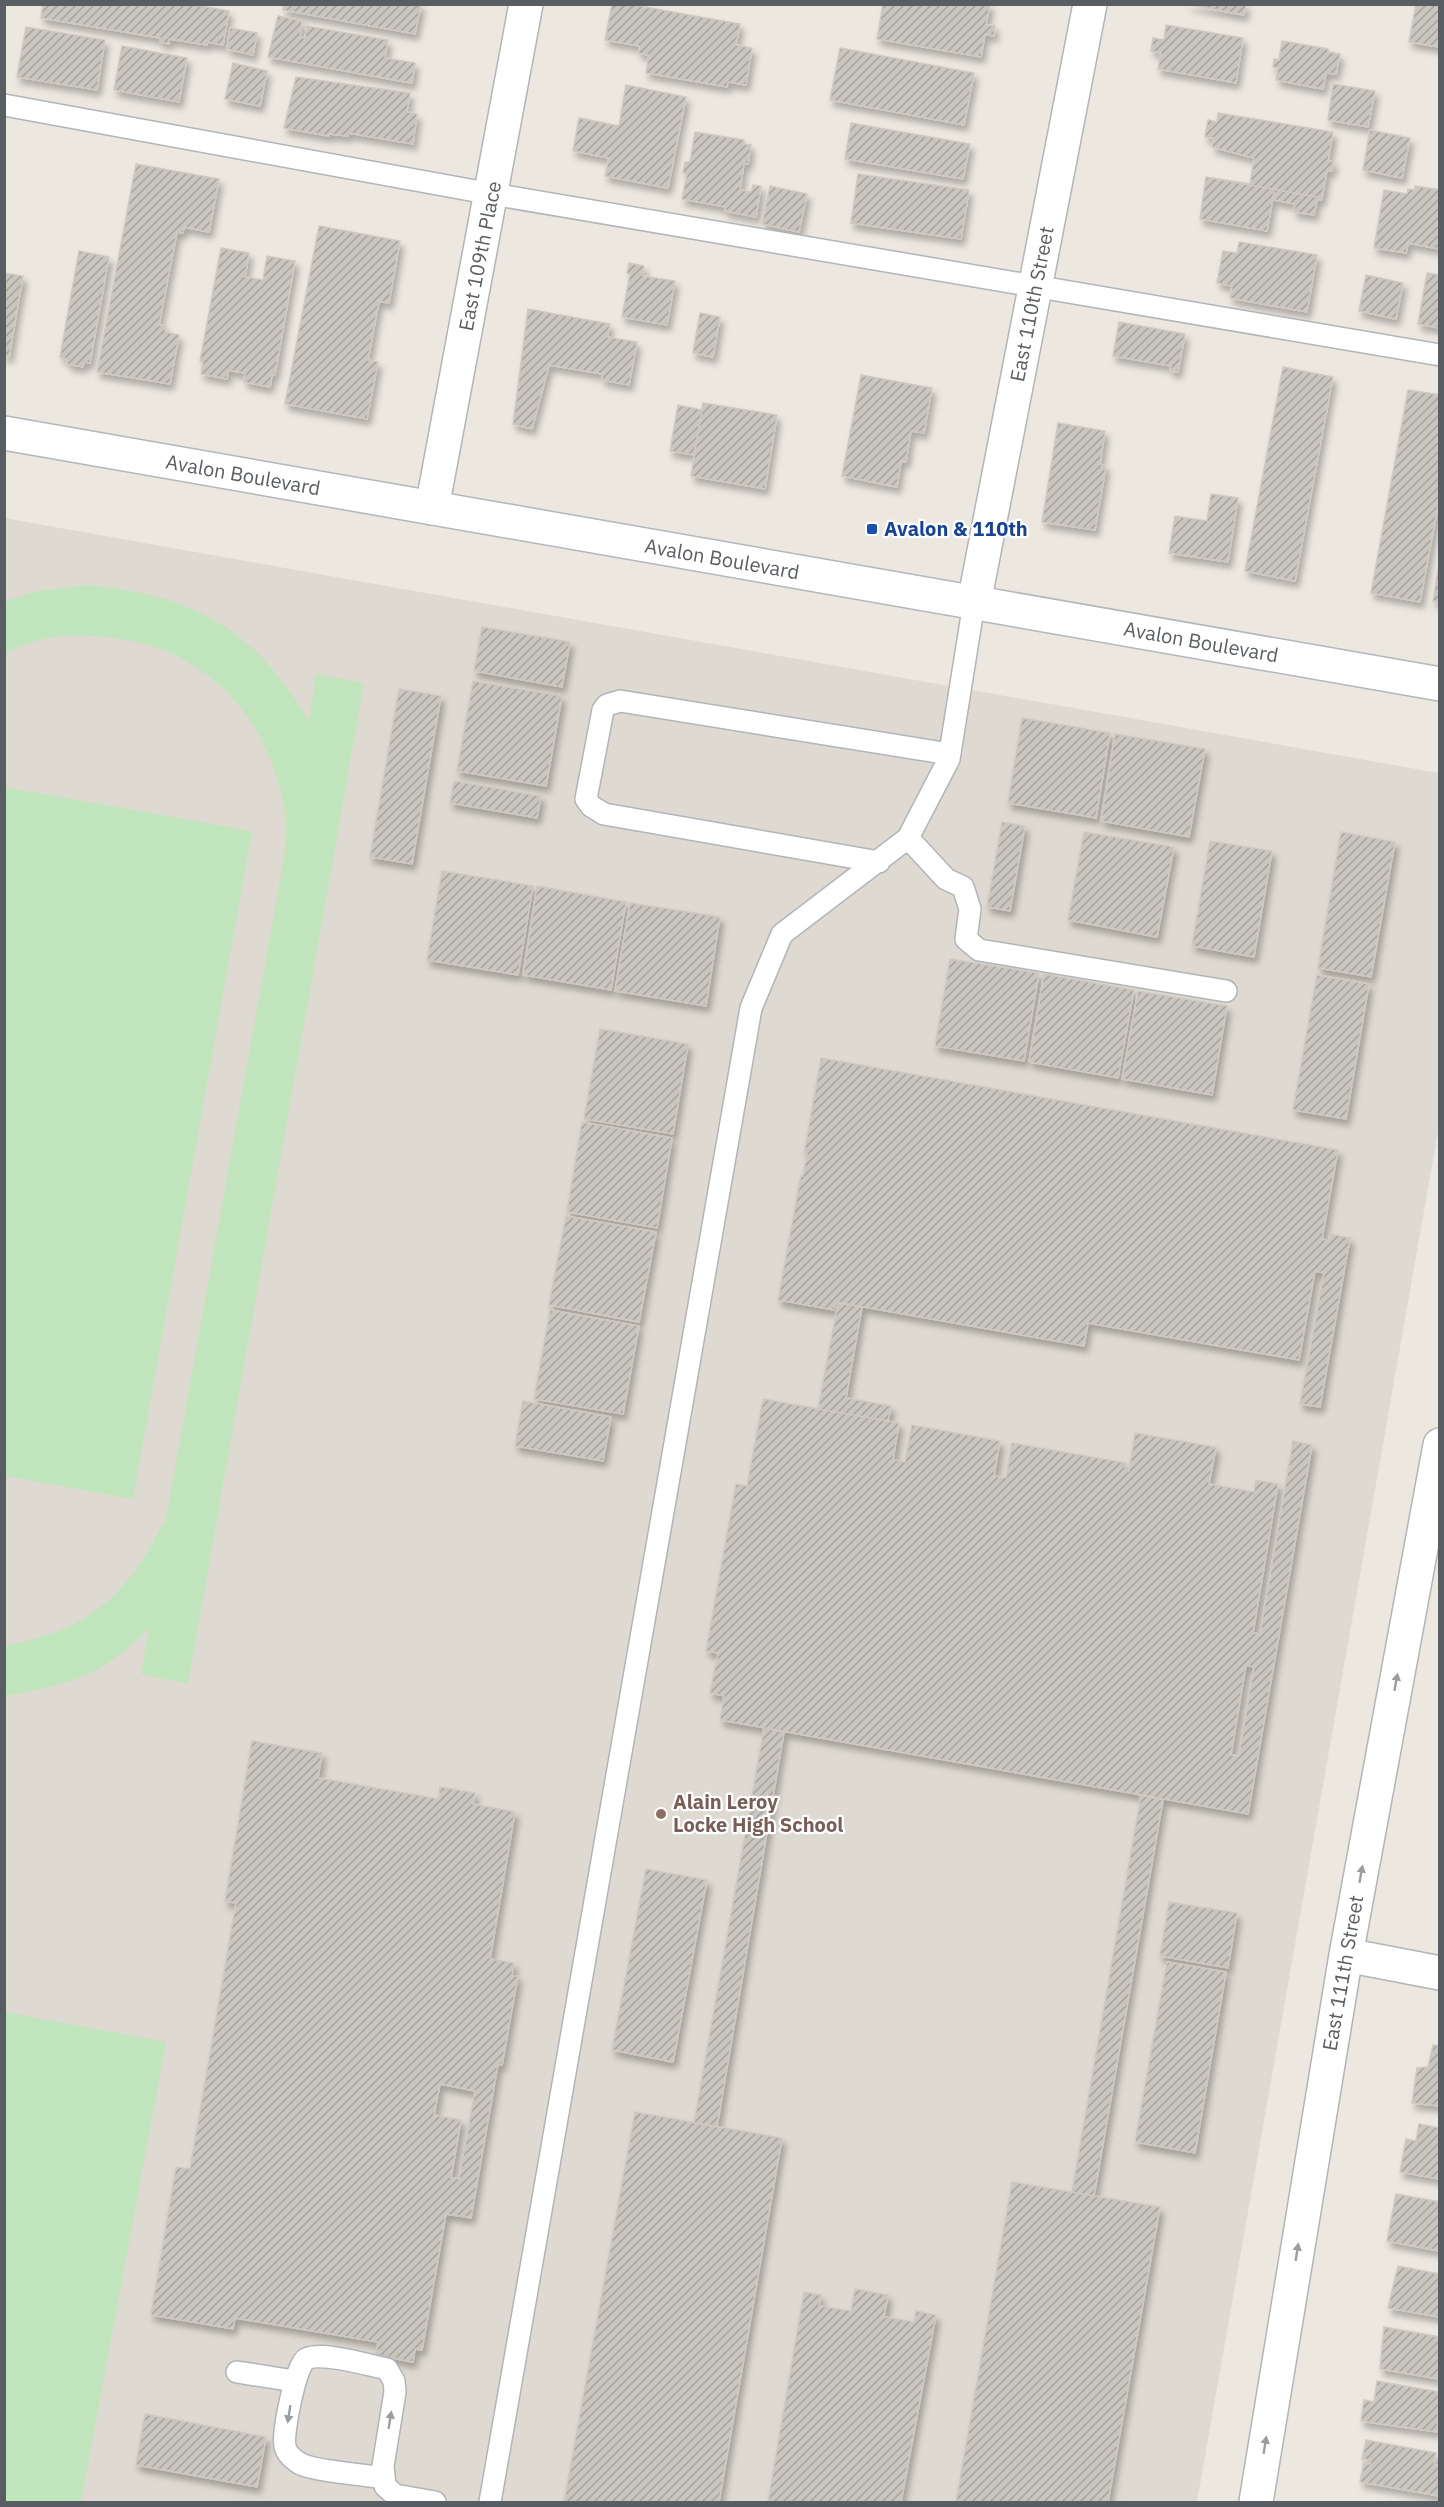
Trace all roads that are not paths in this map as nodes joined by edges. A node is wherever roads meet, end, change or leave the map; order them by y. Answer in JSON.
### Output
{"nodes":[{"id":1,"x":526,"y":4,"type":"edge"},
{"id":2,"x":1090,"y":4,"type":"edge"},
{"id":3,"x":4,"y":105,"type":"edge"},
{"id":4,"x":492,"y":194,"type":"junction"},
{"id":5,"x":1036,"y":287,"type":"junction"},
{"id":6,"x":1440,"y":356,"type":"edge"},
{"id":7,"x":4,"y":433,"type":"edge"},
{"id":8,"x":432,"y":508,"type":"junction"},
{"id":9,"x":974,"y":603,"type":"junction"},
{"id":10,"x":1440,"y":684,"type":"edge"},
{"id":11,"x":950,"y":754,"type":"junction"},
{"id":12,"x":908,"y":838,"type":"junction"},
{"id":13,"x":879,"y":862,"type":"junction"},
{"id":14,"x":1226,"y":991,"type":"dead end"},
{"id":15,"x":1440,"y":1445,"type":"edge"},
{"id":16,"x":1346,"y":1955,"type":"junction"},
{"id":17,"x":1440,"y":1973,"type":"edge"},
{"id":18,"x":237,"y":2372,"type":"dead end"},
{"id":19,"x":294,"y":2381,"type":"junction"},
{"id":20,"x":384,"y":2478,"type":"junction"},
{"id":21,"x":435,"y":2502,"type":"edge"},
{"id":22,"x":490,"y":2502,"type":"edge"},
{"id":23,"x":1256,"y":2502,"type":"edge"}],
"edges":[{"from":1,"to":4,"type":"street","name":"East 109th Place"},
{"from":2,"to":5,"type":"street","name":"East 110th Street"},
{"from":3,"to":4,"type":"lane"},
{"from":4,"to":5,"type":"lane"},
{"from":4,"to":8,"type":"street","name":"East 109th Place"},
{"from":5,"to":6,"type":"lane"},
{"from":5,"to":9,"type":"street","name":"East 110th Street"},
{"from":7,"to":8,"type":"street","name":"Avalon Boulevard"},
{"from":8,"to":9,"type":"street","name":"Avalon Boulevard"},
{"from":9,"to":10,"type":"street","name":"Avalon Boulevard"},
{"from":9,"to":11,"type":"lane"},
{"from":11,"to":12,"type":"lane"},
{"from":11,"to":13,"type":"lane"},
{"from":12,"to":13,"type":"lane"},
{"from":12,"to":14,"type":"lane"},
{"from":13,"to":22,"type":"lane"},
{"from":16,"to":15,"type":"street","name":"East 111th Street","one_way":true},
{"from":16,"to":17,"type":"street"},
{"from":23,"to":16,"type":"street","name":"East 111th Street","one_way":true},
{"from":18,"to":19,"type":"lane"},
{"from":19,"to":20,"type":"lane","one_way":true},
{"from":20,"to":19,"type":"lane","one_way":true},
{"from":20,"to":21,"type":"lane"}]}
